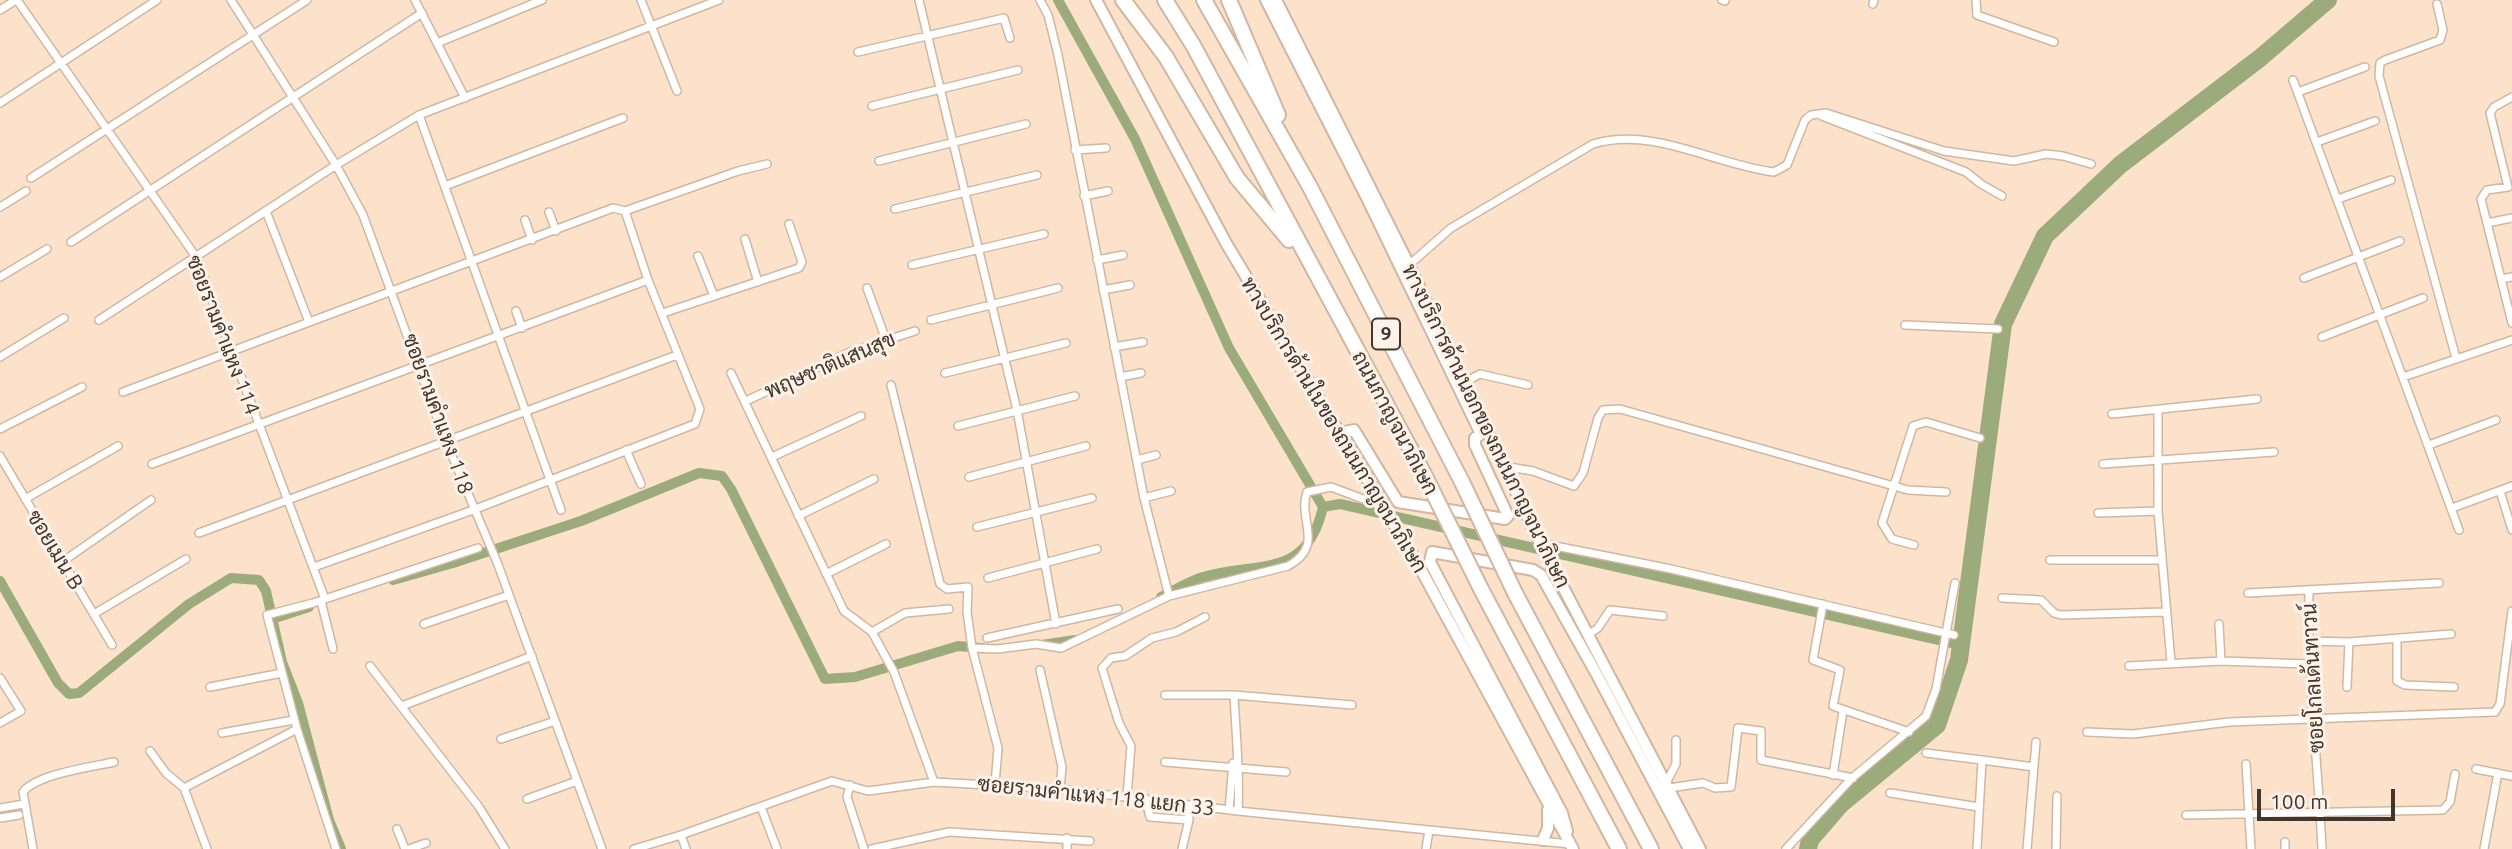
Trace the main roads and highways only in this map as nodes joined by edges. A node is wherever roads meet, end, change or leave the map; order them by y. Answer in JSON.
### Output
{"nodes":[{"id":1,"x":1096,"y":0,"type":"edge"},
{"id":2,"x":1124,"y":0,"type":"edge"},
{"id":3,"x":1165,"y":0,"type":"edge"},
{"id":4,"x":1204,"y":0,"type":"edge"},
{"id":5,"x":1229,"y":0,"type":"edge"},
{"id":6,"x":1276,"y":1,"type":"edge"},
{"id":7,"x":1310,"y":187,"type":"junction"},
{"id":8,"x":1306,"y":260,"type":"junction"},
{"id":9,"x":1340,"y":433,"type":"junction"},
{"id":10,"x":1481,"y":434,"type":"junction"},
{"id":11,"x":1536,"y":542,"type":"junction"},
{"id":12,"x":1551,"y":572,"type":"junction"},
{"id":13,"x":1596,"y":673,"type":"junction"},
{"id":14,"x":1547,"y":805,"type":"junction"},
{"id":15,"x":1543,"y":840,"type":"road end"},
{"id":16,"x":1572,"y":847,"type":"edge"},
{"id":17,"x":1619,"y":849,"type":"edge"},
{"id":18,"x":1651,"y":849,"type":"edge"},
{"id":19,"x":1689,"y":849,"type":"edge"},
{"id":20,"x":1700,"y":849,"type":"edge"}],
"edges":[{"from":1,"to":9,"type":"main road","name":"ทางบริการด้านในของถนนกาญจนาภิเษก"},
{"from":2,"to":8,"type":"highway"},
{"from":3,"to":8,"type":"highway","name":"ถนนกาญจนาภิเษก","number":"9"},
{"from":4,"to":7,"type":"highway","name":"ถนนกาญจนาภิเษก","number":"9"},
{"from":5,"to":7,"type":"highway"},
{"from":6,"to":10,"type":"main road"},
{"from":6,"to":11,"type":"main road","name":"ทางบริการด้านนอกของถนนกาญจนาภิเษก"},
{"from":7,"to":18,"type":"highway","name":"ถนนกาญจนาภิเษก","number":"9","bridge":true},
{"from":8,"to":17,"type":"highway","name":"ถนนกาญจนาภิเษก","number":"9","bridge":true},
{"from":9,"to":10,"type":"main road"},
{"from":9,"to":14,"type":"main road","name":"ทางบริการด้านในของถนนกาญจนาภิเษก"},
{"from":10,"to":11,"type":"main road"},
{"from":11,"to":12,"type":"main road","name":"ทางบริการด้านนอกของถนนกาญจนาภิเษก"},
{"from":12,"to":13,"type":"main road"},
{"from":12,"to":20,"type":"main road","name":"ทางบริการด้านนอกของถนนกาญจนาภิเษก"},
{"from":13,"to":16,"type":"main road"},
{"from":13,"to":19,"type":"main road"},
{"from":14,"to":15,"type":"main road"},
{"from":14,"to":16,"type":"main road","name":"ทางบริการด้านในของถนนกาญจนาภิเษก"}]}
